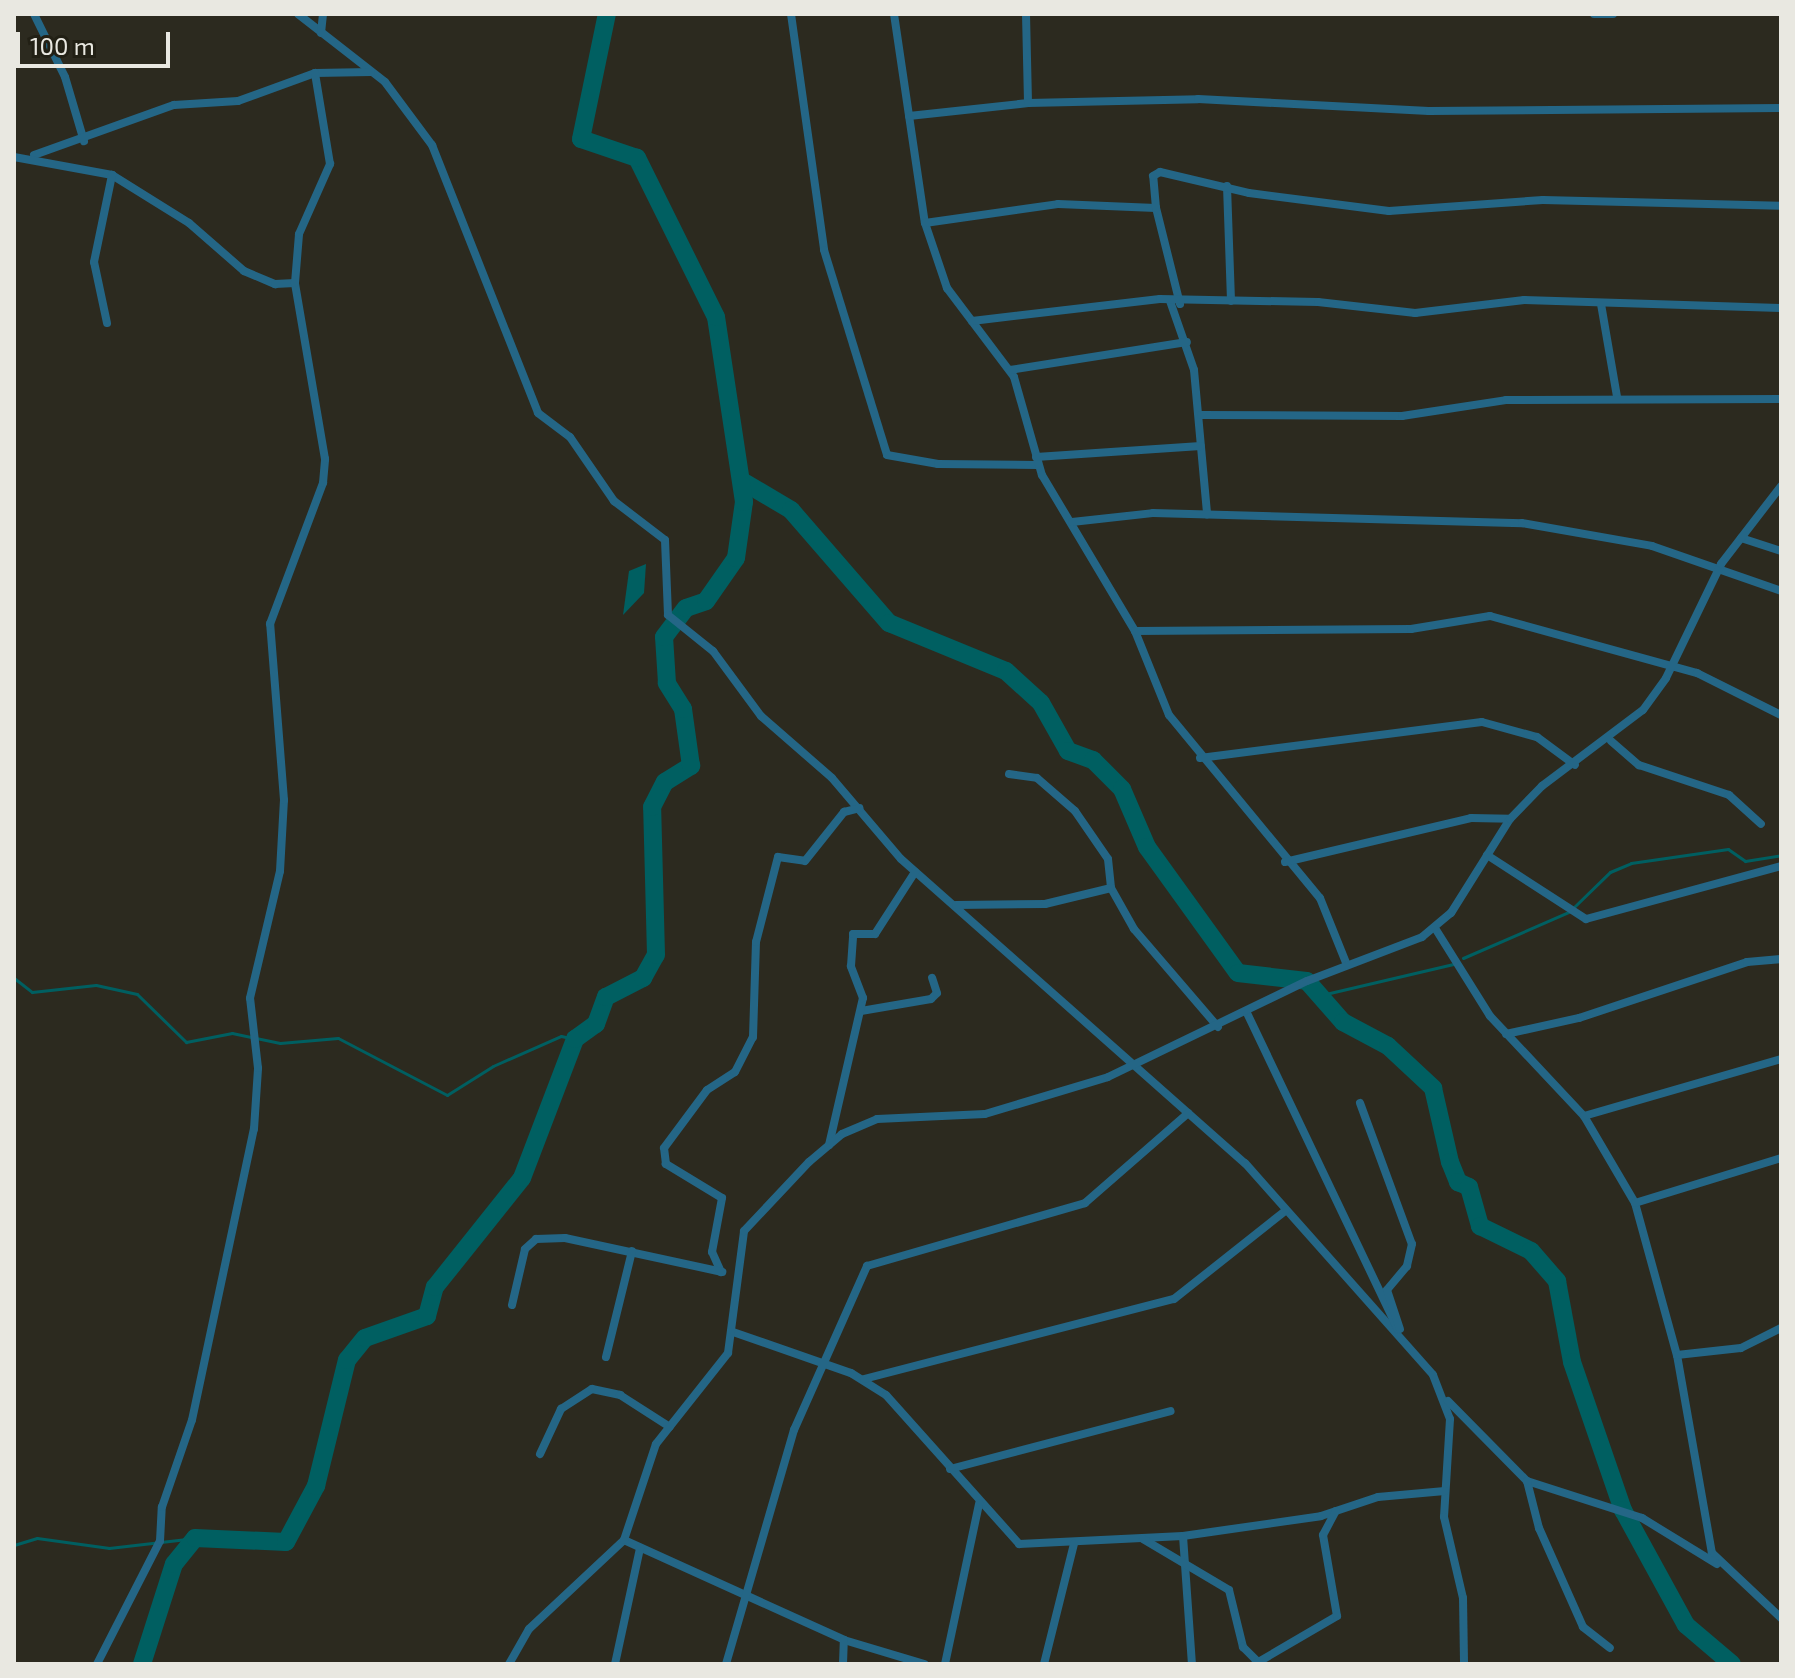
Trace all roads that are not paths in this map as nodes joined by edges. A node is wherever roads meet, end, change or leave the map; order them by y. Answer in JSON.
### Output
{"nodes":[{"id":1,"x":34,"y":14,"type":"edge"},
{"id":2,"x":298,"y":14,"type":"edge"},
{"id":3,"x":323,"y":14,"type":"edge"},
{"id":4,"x":791,"y":14,"type":"edge"},
{"id":5,"x":894,"y":14,"type":"edge"},
{"id":6,"x":1026,"y":14,"type":"edge"},
{"id":7,"x":1594,"y":14,"type":"edge"},
{"id":8,"x":1613,"y":14,"type":"edge"},
{"id":9,"x":321,"y":33,"type":"junction"},
{"id":10,"x":372,"y":72,"type":"junction"},
{"id":11,"x":315,"y":73,"type":"junction"},
{"id":12,"x":1028,"y":103,"type":"junction"},
{"id":13,"x":1781,"y":108,"type":"edge"},
{"id":14,"x":909,"y":116,"type":"junction"},
{"id":15,"x":84,"y":141,"type":"junction"},
{"id":16,"x":34,"y":155,"type":"junction"},
{"id":17,"x":14,"y":157,"type":"edge"},
{"id":18,"x":112,"y":175,"type":"junction"},
{"id":19,"x":1227,"y":186,"type":"junction"},
{"id":20,"x":1781,"y":206,"type":"edge"},
{"id":21,"x":1156,"y":208,"type":"junction"},
{"id":22,"x":925,"y":223,"type":"junction"},
{"id":23,"x":295,"y":283,"type":"junction"},
{"id":24,"x":1231,"y":301,"type":"junction"},
{"id":25,"x":1175,"y":302,"type":"junction"},
{"id":26,"x":1601,"y":304,"type":"junction"},
{"id":27,"x":1781,"y":308,"type":"edge"},
{"id":28,"x":972,"y":321,"type":"junction"},
{"id":29,"x":107,"y":323,"type":"dead end"},
{"id":30,"x":1187,"y":342,"type":"junction"},
{"id":31,"x":1010,"y":370,"type":"junction"},
{"id":32,"x":1617,"y":397,"type":"junction"},
{"id":33,"x":1781,"y":399,"type":"edge"},
{"id":34,"x":1201,"y":415,"type":"junction"},
{"id":35,"x":1201,"y":446,"type":"junction"},
{"id":36,"x":1037,"y":461,"type":"junction"},
{"id":37,"x":1781,"y":486,"type":"edge"},
{"id":38,"x":1207,"y":514,"type":"junction"},
{"id":39,"x":1072,"y":522,"type":"junction"},
{"id":40,"x":1741,"y":538,"type":"junction"},
{"id":41,"x":1781,"y":551,"type":"edge"},
{"id":42,"x":1721,"y":564,"type":"junction"},
{"id":43,"x":1781,"y":591,"type":"edge"},
{"id":44,"x":1135,"y":631,"type":"junction"},
{"id":45,"x":1672,"y":666,"type":"junction"},
{"id":46,"x":1781,"y":715,"type":"edge"},
{"id":47,"x":1611,"y":741,"type":"junction"},
{"id":48,"x":1200,"y":758,"type":"junction"},
{"id":49,"x":1575,"y":765,"type":"junction"},
{"id":50,"x":1009,"y":774,"type":"dead end"},
{"id":51,"x":860,"y":808,"type":"junction"},
{"id":52,"x":1510,"y":819,"type":"junction"},
{"id":53,"x":1761,"y":824,"type":"dead end"},
{"id":54,"x":1487,"y":855,"type":"junction"},
{"id":55,"x":1285,"y":862,"type":"junction"},
{"id":56,"x":1781,"y":866,"type":"edge"},
{"id":57,"x":915,"y":872,"type":"junction"},
{"id":58,"x":1111,"y":888,"type":"junction"},
{"id":59,"x":956,"y":905,"type":"junction"},
{"id":60,"x":1435,"y":928,"type":"junction"},
{"id":61,"x":1781,"y":959,"type":"edge"},
{"id":62,"x":1347,"y":965,"type":"junction"},
{"id":63,"x":932,"y":978,"type":"dead end"},
{"id":64,"x":861,"y":1011,"type":"junction"},
{"id":65,"x":1247,"y":1013,"type":"junction"},
{"id":66,"x":1218,"y":1027,"type":"junction"},
{"id":67,"x":1506,"y":1034,"type":"junction"},
{"id":68,"x":1781,"y":1059,"type":"edge"},
{"id":69,"x":1139,"y":1064,"type":"junction"},
{"id":70,"x":1360,"y":1103,"type":"dead end"},
{"id":71,"x":1188,"y":1113,"type":"junction"},
{"id":72,"x":1584,"y":1116,"type":"junction"},
{"id":73,"x":829,"y":1145,"type":"junction"},
{"id":74,"x":1781,"y":1158,"type":"edge"},
{"id":75,"x":1635,"y":1203,"type":"junction"},
{"id":76,"x":1285,"y":1211,"type":"junction"},
{"id":77,"x":632,"y":1251,"type":"junction"},
{"id":78,"x":721,"y":1272,"type":"junction"},
{"id":79,"x":734,"y":1275,"type":"junction"},
{"id":80,"x":512,"y":1305,"type":"dead end"},
{"id":81,"x":1781,"y":1328,"type":"edge"},
{"id":82,"x":733,"y":1332,"type":"junction"},
{"id":83,"x":1400,"y":1334,"type":"junction"},
{"id":84,"x":1677,"y":1355,"type":"junction"},
{"id":85,"x":606,"y":1357,"type":"dead end"},
{"id":86,"x":822,"y":1364,"type":"junction"},
{"id":87,"x":863,"y":1379,"type":"junction"},
{"id":88,"x":1447,"y":1401,"type":"junction"},
{"id":89,"x":1171,"y":1411,"type":"dead end"},
{"id":90,"x":670,"y":1427,"type":"junction"},
{"id":91,"x":540,"y":1454,"type":"dead end"},
{"id":92,"x":950,"y":1469,"type":"junction"},
{"id":93,"x":1527,"y":1481,"type":"junction"},
{"id":94,"x":1445,"y":1491,"type":"junction"},
{"id":95,"x":979,"y":1504,"type":"junction"},
{"id":96,"x":1337,"y":1510,"type":"junction"},
{"id":97,"x":1183,"y":1536,"type":"junction"},
{"id":98,"x":1141,"y":1539,"type":"junction"},
{"id":99,"x":624,"y":1540,"type":"junction"},
{"id":100,"x":1074,"y":1544,"type":"junction"},
{"id":101,"x":640,"y":1548,"type":"junction"},
{"id":102,"x":1183,"y":1561,"type":"junction"},
{"id":103,"x":1718,"y":1564,"type":"junction"},
{"id":104,"x":744,"y":1595,"type":"junction"},
{"id":105,"x":1781,"y":1618,"type":"edge"},
{"id":106,"x":844,"y":1640,"type":"junction"},
{"id":107,"x":1610,"y":1648,"type":"dead end"},
{"id":108,"x":1256,"y":1662,"type":"edge"},
{"id":109,"x":97,"y":1664,"type":"edge"},
{"id":110,"x":509,"y":1664,"type":"edge"},
{"id":111,"x":615,"y":1664,"type":"edge"},
{"id":112,"x":726,"y":1664,"type":"edge"},
{"id":113,"x":843,"y":1664,"type":"edge"},
{"id":114,"x":924,"y":1664,"type":"edge"},
{"id":115,"x":945,"y":1664,"type":"edge"},
{"id":116,"x":1044,"y":1664,"type":"edge"},
{"id":117,"x":1192,"y":1664,"type":"edge"},
{"id":118,"x":1464,"y":1664,"type":"edge"}],
"edges":[{"from":1,"to":15,"type":"street"},
{"from":2,"to":9,"type":"street"},
{"from":3,"to":9,"type":"street"},
{"from":4,"to":36,"type":"street"},
{"from":5,"to":14,"type":"street"},
{"from":6,"to":12,"type":"street"},
{"from":7,"to":8,"type":"street"},
{"from":9,"to":10,"type":"street"},
{"from":10,"to":11,"type":"street"},
{"from":10,"to":51,"type":"street"},
{"from":11,"to":15,"type":"street"},
{"from":11,"to":23,"type":"street"},
{"from":12,"to":13,"type":"street"},
{"from":12,"to":14,"type":"street"},
{"from":14,"to":22,"type":"street"},
{"from":15,"to":16,"type":"street"},
{"from":16,"to":17,"type":"street"},
{"from":16,"to":18,"type":"street"},
{"from":18,"to":23,"type":"street"},
{"from":18,"to":29,"type":"street"},
{"from":19,"to":20,"type":"street"},
{"from":19,"to":21,"type":"street"},
{"from":19,"to":24,"type":"street"},
{"from":21,"to":22,"type":"street"},
{"from":21,"to":25,"type":"street"},
{"from":22,"to":28,"type":"street"},
{"from":23,"to":109,"type":"street"},
{"from":24,"to":25,"type":"street"},
{"from":24,"to":26,"type":"street"},
{"from":25,"to":28,"type":"street"},
{"from":25,"to":30,"type":"street"},
{"from":26,"to":27,"type":"street"},
{"from":26,"to":32,"type":"street"},
{"from":28,"to":31,"type":"street"},
{"from":30,"to":31,"type":"street"},
{"from":30,"to":34,"type":"street"},
{"from":31,"to":36,"type":"street"},
{"from":32,"to":33,"type":"street"},
{"from":32,"to":34,"type":"street"},
{"from":34,"to":35,"type":"street"},
{"from":35,"to":36,"type":"street"},
{"from":35,"to":38,"type":"street"},
{"from":36,"to":39,"type":"street"},
{"from":37,"to":40,"type":"street"},
{"from":38,"to":39,"type":"street"},
{"from":38,"to":42,"type":"street"},
{"from":39,"to":44,"type":"street"},
{"from":40,"to":41,"type":"street"},
{"from":40,"to":42,"type":"street"},
{"from":42,"to":43,"type":"street"},
{"from":42,"to":45,"type":"street"},
{"from":44,"to":45,"type":"street"},
{"from":44,"to":48,"type":"street"},
{"from":45,"to":46,"type":"street"},
{"from":45,"to":47,"type":"street"},
{"from":47,"to":49,"type":"street"},
{"from":47,"to":53,"type":"street"},
{"from":48,"to":49,"type":"street"},
{"from":48,"to":55,"type":"street"},
{"from":49,"to":52,"type":"street"},
{"from":50,"to":58,"type":"street"},
{"from":51,"to":57,"type":"street"},
{"from":51,"to":78,"type":"street"},
{"from":52,"to":54,"type":"street"},
{"from":52,"to":55,"type":"street"},
{"from":54,"to":56,"type":"street"},
{"from":54,"to":60,"type":"street"},
{"from":55,"to":62,"type":"street"},
{"from":57,"to":59,"type":"street"},
{"from":57,"to":64,"type":"street"},
{"from":58,"to":59,"type":"street"},
{"from":58,"to":66,"type":"street"},
{"from":59,"to":69,"type":"street"},
{"from":60,"to":62,"type":"street"},
{"from":60,"to":67,"type":"street"},
{"from":61,"to":67,"type":"street"},
{"from":62,"to":65,"type":"street"},
{"from":63,"to":64,"type":"street"},
{"from":64,"to":73,"type":"street"},
{"from":65,"to":66,"type":"street"},
{"from":65,"to":83,"type":"street"},
{"from":66,"to":69,"type":"street"},
{"from":67,"to":72,"type":"street"},
{"from":68,"to":72,"type":"street"},
{"from":69,"to":71,"type":"street"},
{"from":69,"to":73,"type":"street"},
{"from":70,"to":83,"type":"street"},
{"from":71,"to":76,"type":"street"},
{"from":71,"to":86,"type":"street"},
{"from":72,"to":75,"type":"street"},
{"from":73,"to":79,"type":"street"},
{"from":74,"to":75,"type":"street"},
{"from":75,"to":84,"type":"street"},
{"from":76,"to":83,"type":"street"},
{"from":76,"to":87,"type":"street"},
{"from":77,"to":78,"type":"street"},
{"from":77,"to":80,"type":"street"},
{"from":77,"to":85,"type":"street"},
{"from":78,"to":79,"type":"street"},
{"from":79,"to":82,"type":"street"},
{"from":81,"to":84,"type":"street"},
{"from":82,"to":86,"type":"street"},
{"from":82,"to":90,"type":"street"},
{"from":83,"to":88,"type":"street"},
{"from":84,"to":103,"type":"street"},
{"from":86,"to":87,"type":"street"},
{"from":86,"to":104,"type":"street"},
{"from":87,"to":92,"type":"street"},
{"from":88,"to":93,"type":"street"},
{"from":88,"to":94,"type":"street"},
{"from":89,"to":92,"type":"street"},
{"from":90,"to":91,"type":"street"},
{"from":90,"to":99,"type":"street"},
{"from":92,"to":95,"type":"street"},
{"from":93,"to":103,"type":"street"},
{"from":93,"to":107,"type":"street"},
{"from":94,"to":96,"type":"street"},
{"from":94,"to":118,"type":"street"},
{"from":95,"to":100,"type":"street"},
{"from":95,"to":115,"type":"street"},
{"from":96,"to":97,"type":"street"},
{"from":96,"to":108,"type":"street"},
{"from":97,"to":98,"type":"street"},
{"from":97,"to":102,"type":"street"},
{"from":98,"to":100,"type":"street"},
{"from":98,"to":102,"type":"street"},
{"from":99,"to":101,"type":"street"},
{"from":99,"to":110,"type":"street"},
{"from":100,"to":116,"type":"street"},
{"from":101,"to":104,"type":"street"},
{"from":101,"to":111,"type":"street"},
{"from":102,"to":108,"type":"street"},
{"from":102,"to":117,"type":"street"},
{"from":103,"to":105,"type":"street"},
{"from":104,"to":106,"type":"street"},
{"from":104,"to":112,"type":"street"},
{"from":106,"to":113,"type":"street"},
{"from":106,"to":114,"type":"street"}]}
